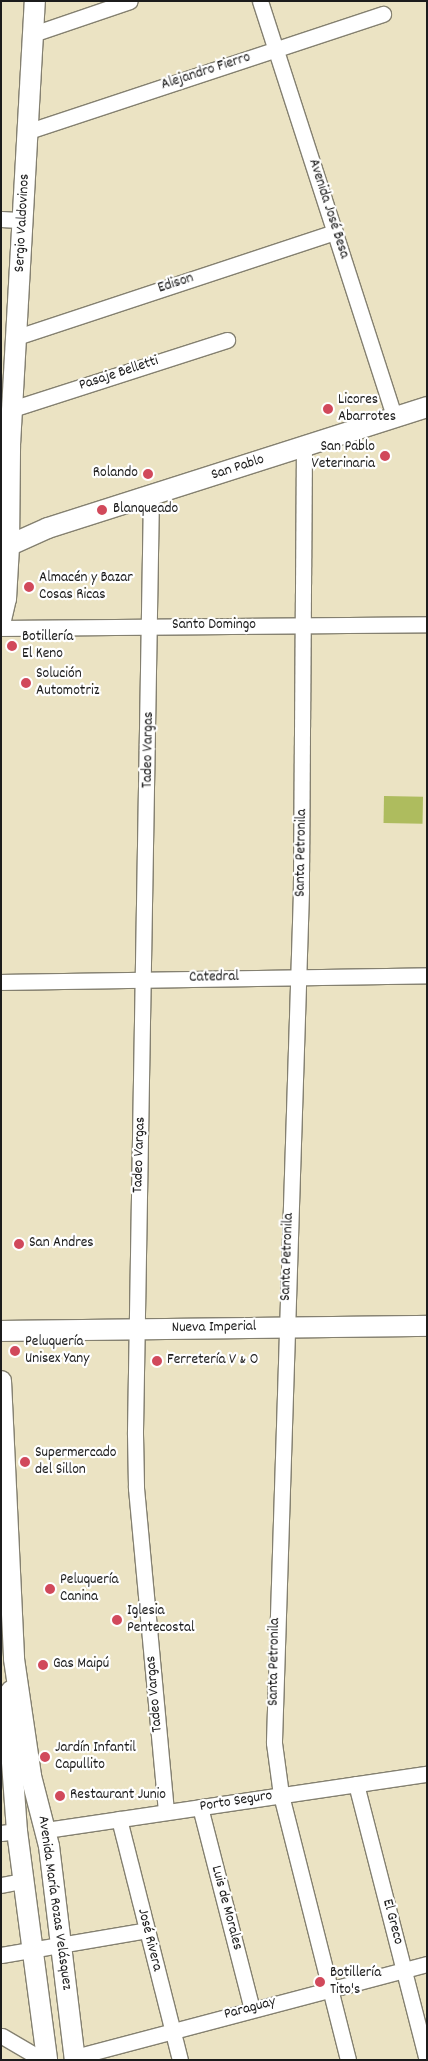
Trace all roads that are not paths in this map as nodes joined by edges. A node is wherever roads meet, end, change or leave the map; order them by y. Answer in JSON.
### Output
{"nodes":[{"id":1,"x":35,"y":1,"type":"edge"},
{"id":2,"x":130,"y":1,"type":"edge"},
{"id":3,"x":260,"y":1,"type":"edge"},
{"id":4,"x":383,"y":14,"type":"dead end"},
{"id":5,"x":33,"y":34,"type":"junction"},
{"id":6,"x":276,"y":49,"type":"junction"},
{"id":7,"x":29,"y":131,"type":"junction"},
{"id":8,"x":1,"y":219,"type":"edge"},
{"id":9,"x":24,"y":220,"type":"junction"},
{"id":10,"x":335,"y":232,"type":"junction"},
{"id":11,"x":17,"y":337,"type":"junction"},
{"id":12,"x":227,"y":340,"type":"dead end"},
{"id":13,"x":427,"y":407,"type":"edge"},
{"id":14,"x":12,"y":409,"type":"junction"},
{"id":15,"x":395,"y":418,"type":"junction"},
{"id":16,"x":10,"y":445,"type":"junction"},
{"id":17,"x":304,"y":446,"type":"junction"},
{"id":18,"x":1,"y":469,"type":"edge"},
{"id":19,"x":151,"y":495,"type":"junction"},
{"id":20,"x":5,"y":541,"type":"edge"},
{"id":21,"x":1,"y":620,"type":"edge"},
{"id":22,"x":427,"y":624,"type":"edge"},
{"id":23,"x":304,"y":625,"type":"junction"},
{"id":24,"x":150,"y":627,"type":"junction"},
{"id":25,"x":1,"y":628,"type":"edge"},
{"id":26,"x":427,"y":975,"type":"edge"},
{"id":27,"x":298,"y":977,"type":"junction"},
{"id":28,"x":145,"y":979,"type":"junction"},
{"id":29,"x":1,"y":982,"type":"edge"},
{"id":30,"x":427,"y":1326,"type":"edge"},
{"id":31,"x":285,"y":1327,"type":"junction"},
{"id":32,"x":135,"y":1329,"type":"junction"},
{"id":33,"x":1,"y":1331,"type":"edge"},
{"id":34,"x":1,"y":1381,"type":"edge"},
{"id":35,"x":5,"y":1590,"type":"edge"},
{"id":36,"x":14,"y":1659,"type":"junction"},
{"id":37,"x":5,"y":1722,"type":"edge"},
{"id":38,"x":427,"y":1774,"type":"edge"},
{"id":39,"x":7,"y":1781,"type":"edge"},
{"id":40,"x":356,"y":1784,"type":"junction"},
{"id":41,"x":281,"y":1795,"type":"junction"},
{"id":42,"x":200,"y":1808,"type":"junction"},
{"id":43,"x":166,"y":1812,"type":"junction"},
{"id":44,"x":119,"y":1819,"type":"junction"},
{"id":45,"x":46,"y":1830,"type":"junction"},
{"id":46,"x":9,"y":1832,"type":"edge"},
{"id":47,"x":22,"y":1881,"type":"junction"},
{"id":48,"x":1,"y":1885,"type":"edge"},
{"id":49,"x":147,"y":1930,"type":"junction"},
{"id":50,"x":60,"y":1945,"type":"junction"},
{"id":51,"x":32,"y":1949,"type":"junction"},
{"id":52,"x":1,"y":1955,"type":"edge"},
{"id":53,"x":427,"y":1964,"type":"edge"},
{"id":54,"x":404,"y":1970,"type":"junction"},
{"id":55,"x":329,"y":1989,"type":"junction"},
{"id":56,"x":252,"y":2009,"type":"junction"},
{"id":57,"x":172,"y":2030,"type":"junction"},
{"id":58,"x":2,"y":2036,"type":"edge"},
{"id":59,"x":75,"y":2058,"type":"edge"},
{"id":60,"x":43,"y":2060,"type":"edge"},
{"id":61,"x":47,"y":2060,"type":"edge"},
{"id":62,"x":180,"y":2060,"type":"edge"},
{"id":63,"x":348,"y":2060,"type":"edge"},
{"id":64,"x":427,"y":2060,"type":"edge"}],
"edges":[{"from":1,"to":5,"type":"main road","name":"Sergio Valdovinos"},
{"from":2,"to":5,"type":"street"},
{"from":3,"to":6,"type":"street","name":"Avenida José Besa"},
{"from":4,"to":6,"type":"street","name":"Alejandro Fierro"},
{"from":5,"to":7,"type":"main road","name":"Sergio Valdovinos"},
{"from":6,"to":7,"type":"street","name":"Alejandro Fierro"},
{"from":6,"to":10,"type":"street","name":"Avenida José Besa"},
{"from":7,"to":9,"type":"main road","name":"Sergio Valdovinos"},
{"from":8,"to":9,"type":"street"},
{"from":9,"to":11,"type":"main road","name":"Sergio Valdovinos"},
{"from":10,"to":11,"type":"street","name":"Edison"},
{"from":10,"to":15,"type":"street","name":"Avenida José Besa"},
{"from":11,"to":14,"type":"main road","name":"Sergio Valdovinos"},
{"from":12,"to":14,"type":"street","name":"Pasaje Belletti"},
{"from":13,"to":15,"type":"main road","name":"San Pablo"},
{"from":14,"to":16,"type":"main road","name":"Sergio Valdovinos"},
{"from":15,"to":17,"type":"main road","name":"San Pablo"},
{"from":16,"to":18,"type":"main road","name":"Sergio Valdovinos"},
{"from":16,"to":20,"type":"main road","name":"Sergio Valdovinos"},
{"from":17,"to":19,"type":"main road","name":"San Pablo"},
{"from":17,"to":23,"type":"street","name":"Santa Petronila"},
{"from":19,"to":20,"type":"main road","name":"San Pablo"},
{"from":19,"to":24,"type":"street","name":"Tadeo Vargas"},
{"from":20,"to":21,"type":"main road"},
{"from":22,"to":23,"type":"street","name":"Santo Domingo"},
{"from":23,"to":24,"type":"street","name":"Santo Domingo"},
{"from":23,"to":27,"type":"street","name":"Santa Petronila"},
{"from":24,"to":25,"type":"street","name":"Santo Domingo"},
{"from":24,"to":28,"type":"street","name":"Tadeo Vargas"},
{"from":26,"to":27,"type":"street","name":"Catedral"},
{"from":27,"to":28,"type":"street","name":"Catedral"},
{"from":27,"to":31,"type":"street","name":"Santa Petronila"},
{"from":28,"to":29,"type":"street","name":"Catedral"},
{"from":28,"to":32,"type":"street","name":"Tadeo Vargas"},
{"from":30,"to":31,"type":"main road","name":"Nueva Imperial"},
{"from":31,"to":32,"type":"main road","name":"Nueva Imperial"},
{"from":31,"to":41,"type":"street","name":"Santa Petronila"},
{"from":32,"to":33,"type":"main road","name":"Nueva Imperial"},
{"from":32,"to":43,"type":"street","name":"Tadeo Vargas"},
{"from":34,"to":35,"type":"main road","name":"Avenida María Rozas Velásquez"},
{"from":35,"to":36,"type":"main road","name":"Avenida María Rozas Velásquez"},
{"from":36,"to":37,"type":"main road","name":"Avenida María Rozas Velásquez"},
{"from":36,"to":45,"type":"main road","name":"Avenida María Rozas Velásquez"},
{"from":37,"to":39,"type":"main road","name":"Avenida María Rozas Velásquez"},
{"from":38,"to":40,"type":"street","name":"Porto Seguro"},
{"from":39,"to":46,"type":"main road","name":"Avenida María Rozas Velásquez"},
{"from":40,"to":41,"type":"street","name":"Porto Seguro"},
{"from":40,"to":54,"type":"street","name":"El Greco"},
{"from":41,"to":42,"type":"street","name":"Porto Seguro"},
{"from":41,"to":55,"type":"street","name":"Santa Petronila"},
{"from":42,"to":43,"type":"street","name":"Porto Seguro"},
{"from":42,"to":56,"type":"street","name":"Luis de Morales"},
{"from":43,"to":44,"type":"street","name":"Porto Seguro"},
{"from":44,"to":45,"type":"street","name":"Porto Seguro"},
{"from":44,"to":49,"type":"street","name":"José Rivera"},
{"from":45,"to":50,"type":"main road","name":"Avenida María Rozas Velásquez"},
{"from":46,"to":47,"type":"main road","name":"Avenida María Rozas Velásquez"},
{"from":47,"to":48,"type":"street"},
{"from":47,"to":51,"type":"main road","name":"Avenida María Rozas Velásquez"},
{"from":49,"to":50,"type":"street"},
{"from":49,"to":57,"type":"street","name":"José Rivera"},
{"from":50,"to":51,"type":"street"},
{"from":50,"to":59,"type":"main road","name":"Avenida María Rozas Velásquez"},
{"from":51,"to":52,"type":"street"},
{"from":51,"to":61,"type":"main road","name":"Avenida María Rozas Velásquez"},
{"from":53,"to":54,"type":"street","name":"Paraguay"},
{"from":54,"to":55,"type":"street","name":"Paraguay"},
{"from":54,"to":64,"type":"street","name":"El Greco"},
{"from":55,"to":56,"type":"street","name":"Paraguay"},
{"from":55,"to":63,"type":"street","name":"Santa Petronila"},
{"from":56,"to":57,"type":"street","name":"Paraguay"},
{"from":57,"to":59,"type":"street","name":"Paraguay"},
{"from":57,"to":62,"type":"street","name":"José Rivera"},
{"from":58,"to":60,"type":"street"}]}
